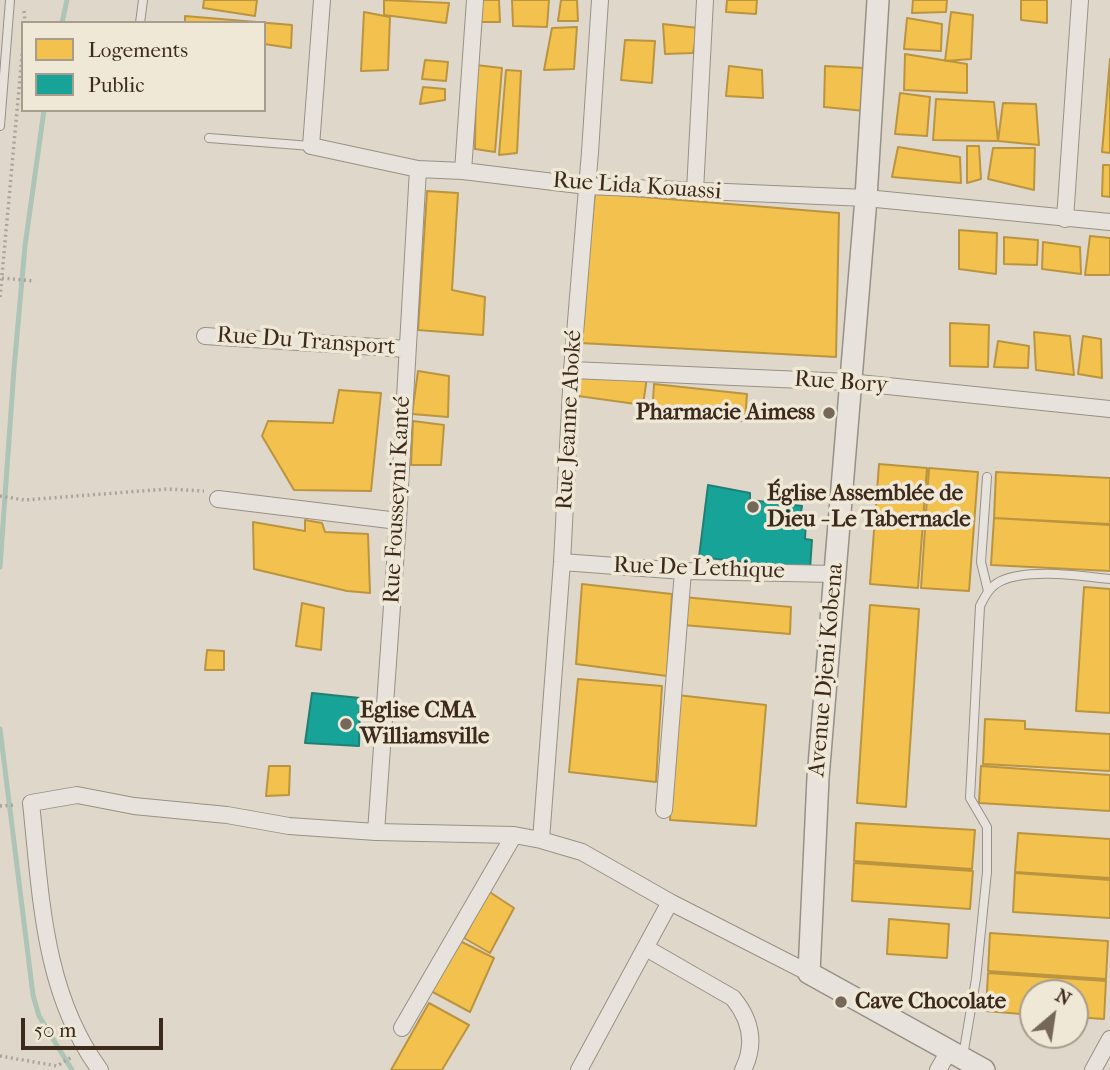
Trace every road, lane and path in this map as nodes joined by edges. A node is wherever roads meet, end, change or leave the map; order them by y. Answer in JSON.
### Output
{"nodes":[{"id":1,"x":10,"y":0,"type":"edge"},
{"id":2,"x":143,"y":0,"type":"edge"},
{"id":3,"x":322,"y":0,"type":"edge"},
{"id":4,"x":475,"y":0,"type":"edge"},
{"id":5,"x":600,"y":0,"type":"edge"},
{"id":6,"x":705,"y":0,"type":"edge"},
{"id":7,"x":878,"y":0,"type":"edge"},
{"id":8,"x":1080,"y":0,"type":"edge"},
{"id":9,"x":140,"y":21,"type":"edge"},
{"id":10,"x":21,"y":67,"type":"edge"},
{"id":11,"x":0,"y":126,"type":"edge"},
{"id":12,"x":209,"y":138,"type":"dead end"},
{"id":13,"x":311,"y":146,"type":"junction"},
{"id":14,"x":418,"y":169,"type":"junction"},
{"id":15,"x":463,"y":171,"type":"junction"},
{"id":16,"x":587,"y":186,"type":"junction"},
{"id":17,"x":695,"y":191,"type":"junction"},
{"id":18,"x":866,"y":198,"type":"junction"},
{"id":19,"x":1066,"y":219,"type":"junction"},
{"id":20,"x":1110,"y":222,"type":"edge"},
{"id":21,"x":2,"y":278,"type":"edge"},
{"id":22,"x":32,"y":281,"type":"dead end"},
{"id":23,"x":0,"y":297,"type":"edge"},
{"id":24,"x":205,"y":335,"type":"dead end"},
{"id":25,"x":407,"y":349,"type":"junction"},
{"id":26,"x":572,"y":370,"type":"junction"},
{"id":27,"x":849,"y":382,"type":"junction"},
{"id":28,"x":1110,"y":410,"type":"edge"},
{"id":29,"x":987,"y":477,"type":"dead end"},
{"id":30,"x":0,"y":496,"type":"edge"},
{"id":31,"x":218,"y":499,"type":"joint"},
{"id":32,"x":398,"y":521,"type":"junction"},
{"id":33,"x":562,"y":562,"type":"junction"},
{"id":34,"x":683,"y":571,"type":"junction"},
{"id":35,"x":835,"y":574,"type":"junction"},
{"id":36,"x":1110,"y":579,"type":"edge"},
{"id":37,"x":988,"y":591,"type":"junction"},
{"id":38,"x":24,"y":804,"type":"dead end"},
{"id":39,"x":0,"y":806,"type":"edge"},
{"id":40,"x":664,"y":810,"type":"dead end"},
{"id":41,"x":376,"y":832,"type":"junction"},
{"id":42,"x":514,"y":835,"type":"junction"},
{"id":43,"x":541,"y":840,"type":"junction"},
{"id":44,"x":670,"y":902,"type":"junction"},
{"id":45,"x":646,"y":948,"type":"junction"},
{"id":46,"x":809,"y":973,"type":"junction"},
{"id":47,"x":402,"y":1028,"type":"dead end"},
{"id":48,"x":1110,"y":1039,"type":"edge"},
{"id":49,"x":75,"y":1055,"type":"dead end"},
{"id":50,"x":956,"y":1055,"type":"junction"},
{"id":51,"x":0,"y":1056,"type":"edge"},
{"id":52,"x":100,"y":1070,"type":"edge"},
{"id":53,"x":579,"y":1070,"type":"edge"},
{"id":54,"x":743,"y":1070,"type":"edge"},
{"id":55,"x":938,"y":1070,"type":"edge"},
{"id":56,"x":984,"y":1070,"type":"edge"},
{"id":57,"x":1093,"y":1070,"type":"edge"}],
"edges":[{"from":1,"to":11,"type":"lane"},
{"from":2,"to":9,"type":"lane"},
{"from":3,"to":13,"type":"street"},
{"from":4,"to":15,"type":"street"},
{"from":5,"to":16,"type":"street","name":"Rue Jeanne Aboké"},
{"from":6,"to":17,"type":"street"},
{"from":7,"to":18,"type":"street","name":"Avenue Djeni Kobena"},
{"from":8,"to":19,"type":"street"},
{"from":10,"to":21,"type":"path"},
{"from":12,"to":13,"type":"lane"},
{"from":13,"to":14,"type":"street","name":"Rue Lida Kouassi"},
{"from":14,"to":15,"type":"street","name":"Rue Lida Kouassi"},
{"from":14,"to":25,"type":"street","name":"Rue Fousseyni Kanté"},
{"from":15,"to":16,"type":"street","name":"Rue Lida Kouassi"},
{"from":16,"to":17,"type":"street","name":"Rue Lida Kouassi"},
{"from":16,"to":26,"type":"street","name":"Rue Jeanne Aboké"},
{"from":17,"to":18,"type":"street","name":"Rue Lida Kouassi"},
{"from":18,"to":19,"type":"street","name":"Rue Lida Kouassi"},
{"from":18,"to":27,"type":"street","name":"Avenue Djeni Kobena"},
{"from":19,"to":20,"type":"street","name":"Rue Lida Kouassi"},
{"from":21,"to":22,"type":"path"},
{"from":21,"to":23,"type":"path"},
{"from":24,"to":25,"type":"street","name":"Rue Du Transport"},
{"from":25,"to":32,"type":"street","name":"Rue Fousseyni Kanté"},
{"from":26,"to":27,"type":"street","name":"Rue Bory"},
{"from":26,"to":33,"type":"street","name":"Rue Jeanne Aboké"},
{"from":27,"to":28,"type":"street","name":"Rue Bory"},
{"from":27,"to":35,"type":"street","name":"Avenue Djeni Kobena"},
{"from":29,"to":37,"type":"lane"},
{"from":30,"to":31,"type":"path"},
{"from":31,"to":32,"type":"street"},
{"from":32,"to":41,"type":"street","name":"Rue Fousseyni Kanté"},
{"from":33,"to":34,"type":"street","name":"Rue De L'ethique"},
{"from":33,"to":43,"type":"street","name":"Rue Jeanne Aboké"},
{"from":34,"to":35,"type":"street","name":"Rue De L'ethique"},
{"from":34,"to":40,"type":"street"},
{"from":35,"to":46,"type":"street","name":"Avenue Djeni Kobena"},
{"from":36,"to":37,"type":"lane"},
{"from":37,"to":50,"type":"lane"},
{"from":38,"to":39,"type":"path"},
{"from":41,"to":42,"type":"street"},
{"from":41,"to":52,"type":"street"},
{"from":42,"to":43,"type":"street"},
{"from":42,"to":47,"type":"street"},
{"from":43,"to":44,"type":"street"},
{"from":44,"to":45,"type":"street"},
{"from":44,"to":46,"type":"street"},
{"from":45,"to":53,"type":"street"},
{"from":45,"to":54,"type":"street"},
{"from":46,"to":50,"type":"street"},
{"from":48,"to":57,"type":"street"},
{"from":49,"to":51,"type":"path"},
{"from":50,"to":55,"type":"street"},
{"from":50,"to":56,"type":"street"}]}
